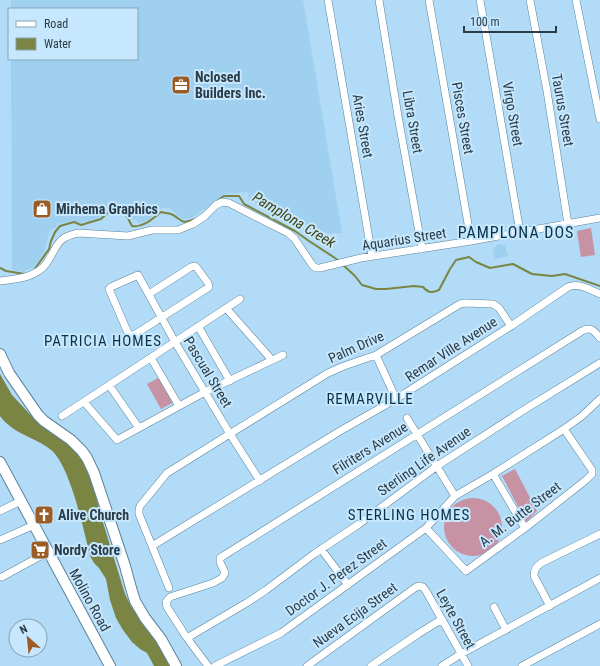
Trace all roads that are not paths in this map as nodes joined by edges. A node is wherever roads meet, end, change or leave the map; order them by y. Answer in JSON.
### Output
{"nodes":[{"id":1,"x":328,"y":0,"type":"edge"},
{"id":2,"x":379,"y":0,"type":"edge"},
{"id":3,"x":429,"y":0,"type":"edge"},
{"id":4,"x":480,"y":0,"type":"edge"},
{"id":5,"x":530,"y":0,"type":"edge"},
{"id":6,"x":576,"y":0,"type":"edge"},
{"id":7,"x":600,"y":119,"type":"edge"},
{"id":8,"x":600,"y":218,"type":"edge"},
{"id":9,"x":568,"y":224,"type":"junction"},
{"id":10,"x":520,"y":232,"type":"junction"},
{"id":11,"x":471,"y":241,"type":"junction"},
{"id":12,"x":422,"y":249,"type":"junction"},
{"id":13,"x":372,"y":256,"type":"junction"},
{"id":14,"x":0,"y":281,"type":"edge"},
{"id":15,"x":148,"y":294,"type":"junction"},
{"id":16,"x":600,"y":294,"type":"edge"},
{"id":17,"x":240,"y":299,"type":"dead end"},
{"id":18,"x":226,"y":308,"type":"junction"},
{"id":19,"x":161,"y":318,"type":"junction"},
{"id":20,"x":198,"y":326,"type":"junction"},
{"id":21,"x":511,"y":326,"type":"junction"},
{"id":22,"x":600,"y":338,"type":"edge"},
{"id":23,"x":175,"y":342,"type":"junction"},
{"id":24,"x":0,"y":354,"type":"edge"},
{"id":25,"x":283,"y":355,"type":"dead end"},
{"id":26,"x":376,"y":355,"type":"junction"},
{"id":27,"x":151,"y":358,"type":"junction"},
{"id":28,"x":272,"y":360,"type":"junction"},
{"id":29,"x":600,"y":363,"type":"edge"},
{"id":30,"x":230,"y":381,"type":"junction"},
{"id":31,"x":109,"y":385,"type":"junction"},
{"id":32,"x":205,"y":392,"type":"junction"},
{"id":33,"x":396,"y":399,"type":"junction"},
{"id":34,"x":600,"y":399,"type":"edge"},
{"id":35,"x":84,"y":402,"type":"junction"},
{"id":36,"x":180,"y":406,"type":"junction"},
{"id":37,"x":62,"y":416,"type":"dead end"},
{"id":38,"x":406,"y":418,"type":"dead end"},
{"id":39,"x":139,"y":428,"type":"junction"},
{"id":40,"x":564,"y":428,"type":"junction"},
{"id":41,"x":230,"y":434,"type":"junction"},
{"id":42,"x":416,"y":434,"type":"junction"},
{"id":43,"x":437,"y":466,"type":"junction"},
{"id":44,"x":2,"y":469,"type":"edge"},
{"id":45,"x":493,"y":474,"type":"junction"},
{"id":46,"x":260,"y":480,"type":"junction"},
{"id":47,"x":455,"y":496,"type":"junction"},
{"id":48,"x":21,"y":501,"type":"junction"},
{"id":49,"x":0,"y":511,"type":"edge"},
{"id":50,"x":34,"y":525,"type":"junction"},
{"id":51,"x":426,"y":528,"type":"junction"},
{"id":52,"x":525,"y":528,"type":"junction"},
{"id":53,"x":600,"y":534,"type":"edge"},
{"id":54,"x":0,"y":540,"type":"edge"},
{"id":55,"x":152,"y":546,"type":"junction"},
{"id":56,"x":321,"y":549,"type":"junction"},
{"id":57,"x":48,"y":552,"type":"junction"},
{"id":58,"x":2,"y":577,"type":"dead end"},
{"id":59,"x":600,"y":578,"type":"edge"},
{"id":60,"x":348,"y":585,"type":"junction"},
{"id":61,"x":420,"y":586,"type":"joint"},
{"id":62,"x":169,"y":588,"type":"dead end"},
{"id":63,"x":550,"y":606,"type":"junction"},
{"id":64,"x":494,"y":607,"type":"dead end"},
{"id":65,"x":442,"y":619,"type":"junction"},
{"id":66,"x":600,"y":624,"type":"edge"},
{"id":67,"x":506,"y":630,"type":"junction"},
{"id":68,"x":187,"y":638,"type":"junction"},
{"id":69,"x":461,"y":654,"type":"junction"},
{"id":70,"x":110,"y":666,"type":"edge"},
{"id":71,"x":176,"y":666,"type":"edge"},
{"id":72,"x":208,"y":666,"type":"edge"},
{"id":73,"x":214,"y":666,"type":"edge"},
{"id":74,"x":307,"y":666,"type":"edge"},
{"id":75,"x":371,"y":666,"type":"edge"},
{"id":76,"x":442,"y":666,"type":"edge"},
{"id":77,"x":468,"y":666,"type":"edge"},
{"id":78,"x":522,"y":666,"type":"edge"}],
"edges":[{"from":1,"to":13,"type":"street","name":"Aries Street"},
{"from":2,"to":12,"type":"street","name":"Libra Street"},
{"from":3,"to":11,"type":"street","name":"Pisces Street"},
{"from":4,"to":10,"type":"street","name":"Virgo Street"},
{"from":5,"to":9,"type":"street","name":"Taurus Street"},
{"from":6,"to":7,"type":"street"},
{"from":8,"to":9,"type":"street","name":"Aquarius Street"},
{"from":9,"to":10,"type":"street","name":"Aquarius Street"},
{"from":10,"to":11,"type":"street","name":"Aquarius Street"},
{"from":11,"to":12,"type":"street","name":"Aquarius Street"},
{"from":12,"to":13,"type":"street","name":"Aquarius Street"},
{"from":13,"to":14,"type":"street","name":"Aquarius Street"},
{"from":15,"to":19,"type":"street","name":"Pascual Street"},
{"from":15,"to":19,"type":"street"},
{"from":15,"to":19,"type":"street","name":"Pascual Street"},
{"from":16,"to":21,"type":"street","name":"Remar Ville Avenue"},
{"from":17,"to":18,"type":"street"},
{"from":18,"to":20,"type":"street"},
{"from":18,"to":28,"type":"street"},
{"from":19,"to":23,"type":"street","name":"Pascual Street"},
{"from":20,"to":23,"type":"street"},
{"from":20,"to":30,"type":"street"},
{"from":21,"to":26,"type":"street","name":"Palm Drive"},
{"from":21,"to":33,"type":"street","name":"Remar Ville Avenue"},
{"from":22,"to":42,"type":"street","name":"Filriters Avenue"},
{"from":23,"to":27,"type":"street"},
{"from":23,"to":32,"type":"street","name":"Pascual Street"},
{"from":24,"to":71,"type":"main road"},
{"from":25,"to":28,"type":"street"},
{"from":26,"to":33,"type":"street"},
{"from":26,"to":41,"type":"street","name":"Palm Drive"},
{"from":27,"to":31,"type":"street"},
{"from":27,"to":36,"type":"street"},
{"from":28,"to":30,"type":"street"},
{"from":29,"to":43,"type":"street","name":"Sterling Life Avenue"},
{"from":30,"to":32,"type":"street"},
{"from":31,"to":35,"type":"street"},
{"from":31,"to":39,"type":"street"},
{"from":32,"to":36,"type":"street"},
{"from":32,"to":41,"type":"street","name":"Pascual Street"},
{"from":33,"to":46,"type":"street","name":"Remar Ville Avenue"},
{"from":34,"to":40,"type":"street","name":"Doctor J. Perez Street"},
{"from":35,"to":37,"type":"street"},
{"from":35,"to":39,"type":"street"},
{"from":36,"to":39,"type":"street"},
{"from":38,"to":42,"type":"street"},
{"from":40,"to":45,"type":"street","name":"Doctor J. Perez Street"},
{"from":40,"to":52,"type":"street","name":"A. M. Butte Street"},
{"from":41,"to":46,"type":"street","name":"Pascual Street"},
{"from":41,"to":55,"type":"street","name":"Palm Drive"},
{"from":42,"to":43,"type":"street"},
{"from":42,"to":68,"type":"street","name":"Filriters Avenue"},
{"from":43,"to":47,"type":"street"},
{"from":43,"to":56,"type":"street","name":"Sterling Life Avenue"},
{"from":44,"to":48,"type":"main road","name":"Molino Road"},
{"from":45,"to":47,"type":"street","name":"Doctor J. Perez Street"},
{"from":45,"to":52,"type":"street"},
{"from":46,"to":55,"type":"street","name":"Remar Ville Avenue"},
{"from":47,"to":51,"type":"street","name":"Doctor J. Perez Street"},
{"from":48,"to":49,"type":"street"},
{"from":48,"to":50,"type":"main road","name":"Molino Road"},
{"from":50,"to":54,"type":"street"},
{"from":50,"to":57,"type":"main road","name":"Molino Road"},
{"from":51,"to":52,"type":"street","name":"A. M. Butte Street"},
{"from":51,"to":60,"type":"street","name":"Doctor J. Perez Street"},
{"from":53,"to":63,"type":"street"},
{"from":55,"to":62,"type":"street"},
{"from":56,"to":60,"type":"street"},
{"from":56,"to":68,"type":"street","name":"Sterling Life Avenue"},
{"from":57,"to":58,"type":"street"},
{"from":57,"to":70,"type":"main road","name":"Molino Road"},
{"from":59,"to":63,"type":"street"},
{"from":60,"to":73,"type":"street","name":"Doctor J. Perez Street"},
{"from":61,"to":65,"type":"street","name":"Leyte Street"},
{"from":61,"to":74,"type":"street","name":"Nueva Ecija Street"},
{"from":63,"to":67,"type":"street"},
{"from":64,"to":67,"type":"street"},
{"from":65,"to":69,"type":"street","name":"Leyte Street"},
{"from":65,"to":75,"type":"street"},
{"from":66,"to":78,"type":"street"},
{"from":67,"to":69,"type":"street"},
{"from":68,"to":72,"type":"street"},
{"from":69,"to":76,"type":"street"},
{"from":69,"to":77,"type":"street","name":"Leyte Street"}]}
